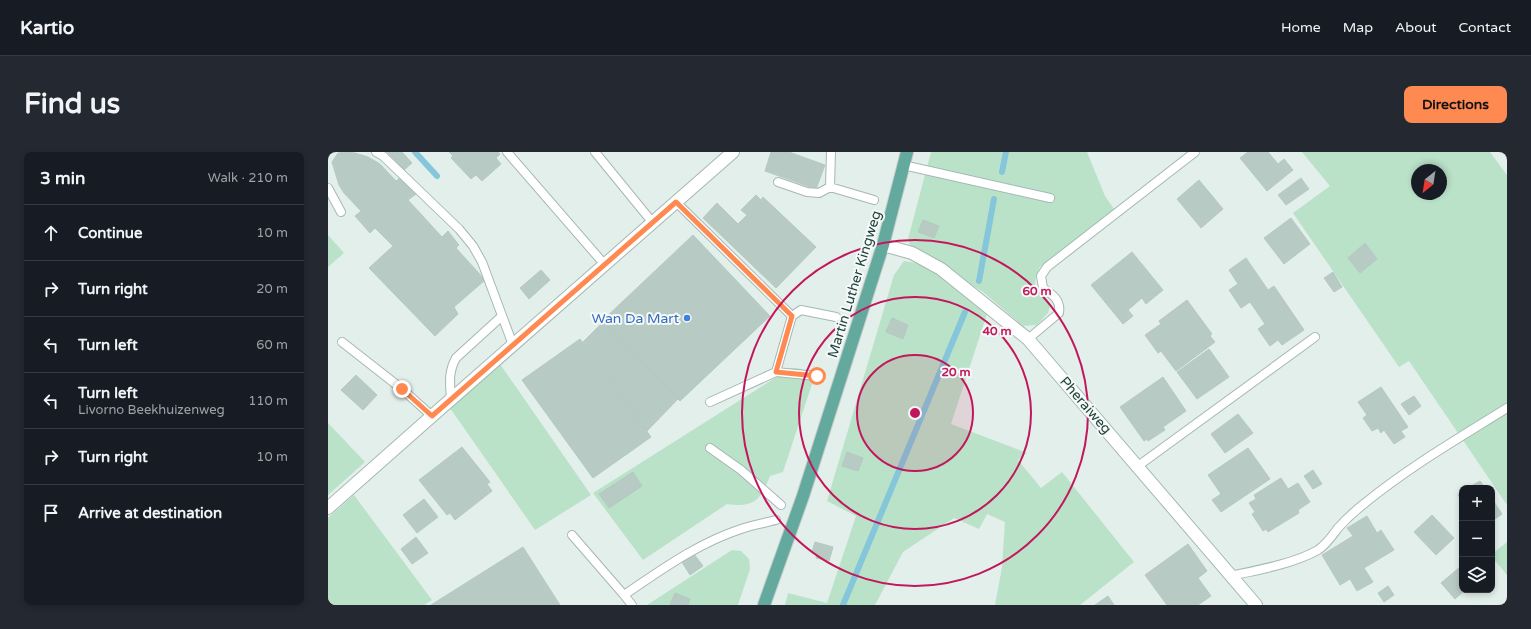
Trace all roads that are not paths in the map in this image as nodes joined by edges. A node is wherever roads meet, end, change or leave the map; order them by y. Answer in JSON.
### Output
{"nodes":[{"id":1,"x":376,"y":152,"type":"edge"},
{"id":2,"x":507,"y":152,"type":"edge"},
{"id":3,"x":595,"y":152,"type":"edge"},
{"id":4,"x":734,"y":152,"type":"edge"},
{"id":5,"x":831,"y":152,"type":"edge"},
{"id":6,"x":907,"y":152,"type":"edge"},
{"id":7,"x":1195,"y":152,"type":"edge"},
{"id":8,"x":903,"y":165,"type":"junction"},
{"id":9,"x":778,"y":182,"type":"dead end"},
{"id":10,"x":830,"y":187,"type":"junction"},
{"id":11,"x":328,"y":188,"type":"edge"},
{"id":12,"x":1050,"y":198,"type":"dead end"},
{"id":13,"x":874,"y":200,"type":"dead end"},
{"id":14,"x":676,"y":202,"type":"junction"},
{"id":15,"x":341,"y":212,"type":"dead end"},
{"id":16,"x":653,"y":223,"type":"junction"},
{"id":17,"x":883,"y":245,"type":"junction"},
{"id":18,"x":605,"y":265,"type":"junction"},
{"id":19,"x":502,"y":316,"type":"junction"},
{"id":20,"x":792,"y":316,"type":"junction"},
{"id":21,"x":836,"y":317,"type":"dead end"},
{"id":22,"x":1315,"y":337,"type":"dead end"},
{"id":23,"x":1028,"y":339,"type":"junction"},
{"id":24,"x":342,"y":342,"type":"dead end"},
{"id":25,"x":513,"y":345,"type":"junction"},
{"id":26,"x":776,"y":372,"type":"junction"},
{"id":27,"x":817,"y":376,"type":"dead end"},
{"id":28,"x":451,"y":399,"type":"junction"},
{"id":29,"x":710,"y":402,"type":"dead end"},
{"id":30,"x":1507,"y":408,"type":"edge"},
{"id":31,"x":432,"y":416,"type":"junction"},
{"id":32,"x":710,"y":448,"type":"dead end"},
{"id":33,"x":1138,"y":466,"type":"junction"},
{"id":34,"x":781,"y":505,"type":"dead end"},
{"id":35,"x":328,"y":508,"type":"edge"},
{"id":36,"x":776,"y":520,"type":"dead end"},
{"id":37,"x":572,"y":535,"type":"dead end"},
{"id":38,"x":1230,"y":576,"type":"junction"},
{"id":39,"x":624,"y":595,"type":"junction"},
{"id":40,"x":632,"y":605,"type":"edge"},
{"id":41,"x":764,"y":605,"type":"edge"},
{"id":42,"x":1256,"y":605,"type":"edge"}],
"edges":[{"from":1,"to":19,"type":"lane"},
{"from":2,"to":18,"type":"lane"},
{"from":3,"to":16,"type":"lane"},
{"from":4,"to":14,"type":"street"},
{"from":5,"to":10,"type":"lane"},
{"from":6,"to":8,"type":"main road","name":"Martin Luther Kingweg"},
{"from":7,"to":23,"type":"lane"},
{"from":8,"to":12,"type":"lane"},
{"from":8,"to":17,"type":"main road","name":"Martin Luther Kingweg"},
{"from":9,"to":10,"type":"lane"},
{"from":10,"to":13,"type":"lane"},
{"from":11,"to":15,"type":"lane"},
{"from":14,"to":16,"type":"street"},
{"from":14,"to":20,"type":"lane"},
{"from":16,"to":18,"type":"street"},
{"from":17,"to":23,"type":"street","name":"Pheraiweg"},
{"from":17,"to":41,"type":"main road","name":"Martin Luther Kingweg"},
{"from":18,"to":25,"type":"street"},
{"from":19,"to":25,"type":"lane"},
{"from":19,"to":28,"type":"lane"},
{"from":20,"to":21,"type":"lane"},
{"from":20,"to":26,"type":"lane"},
{"from":22,"to":33,"type":"lane"},
{"from":23,"to":33,"type":"street","name":"Pheraiweg"},
{"from":24,"to":31,"type":"lane"},
{"from":25,"to":28,"type":"street"},
{"from":26,"to":27,"type":"lane"},
{"from":26,"to":29,"type":"lane"},
{"from":28,"to":31,"type":"street"},
{"from":30,"to":38,"type":"lane"},
{"from":31,"to":35,"type":"street"},
{"from":32,"to":34,"type":"lane"},
{"from":33,"to":38,"type":"street","name":"Pheraiweg"},
{"from":36,"to":39,"type":"lane"},
{"from":37,"to":39,"type":"lane"},
{"from":38,"to":42,"type":"street","name":"Pheraiweg"},
{"from":39,"to":40,"type":"lane"}]}
